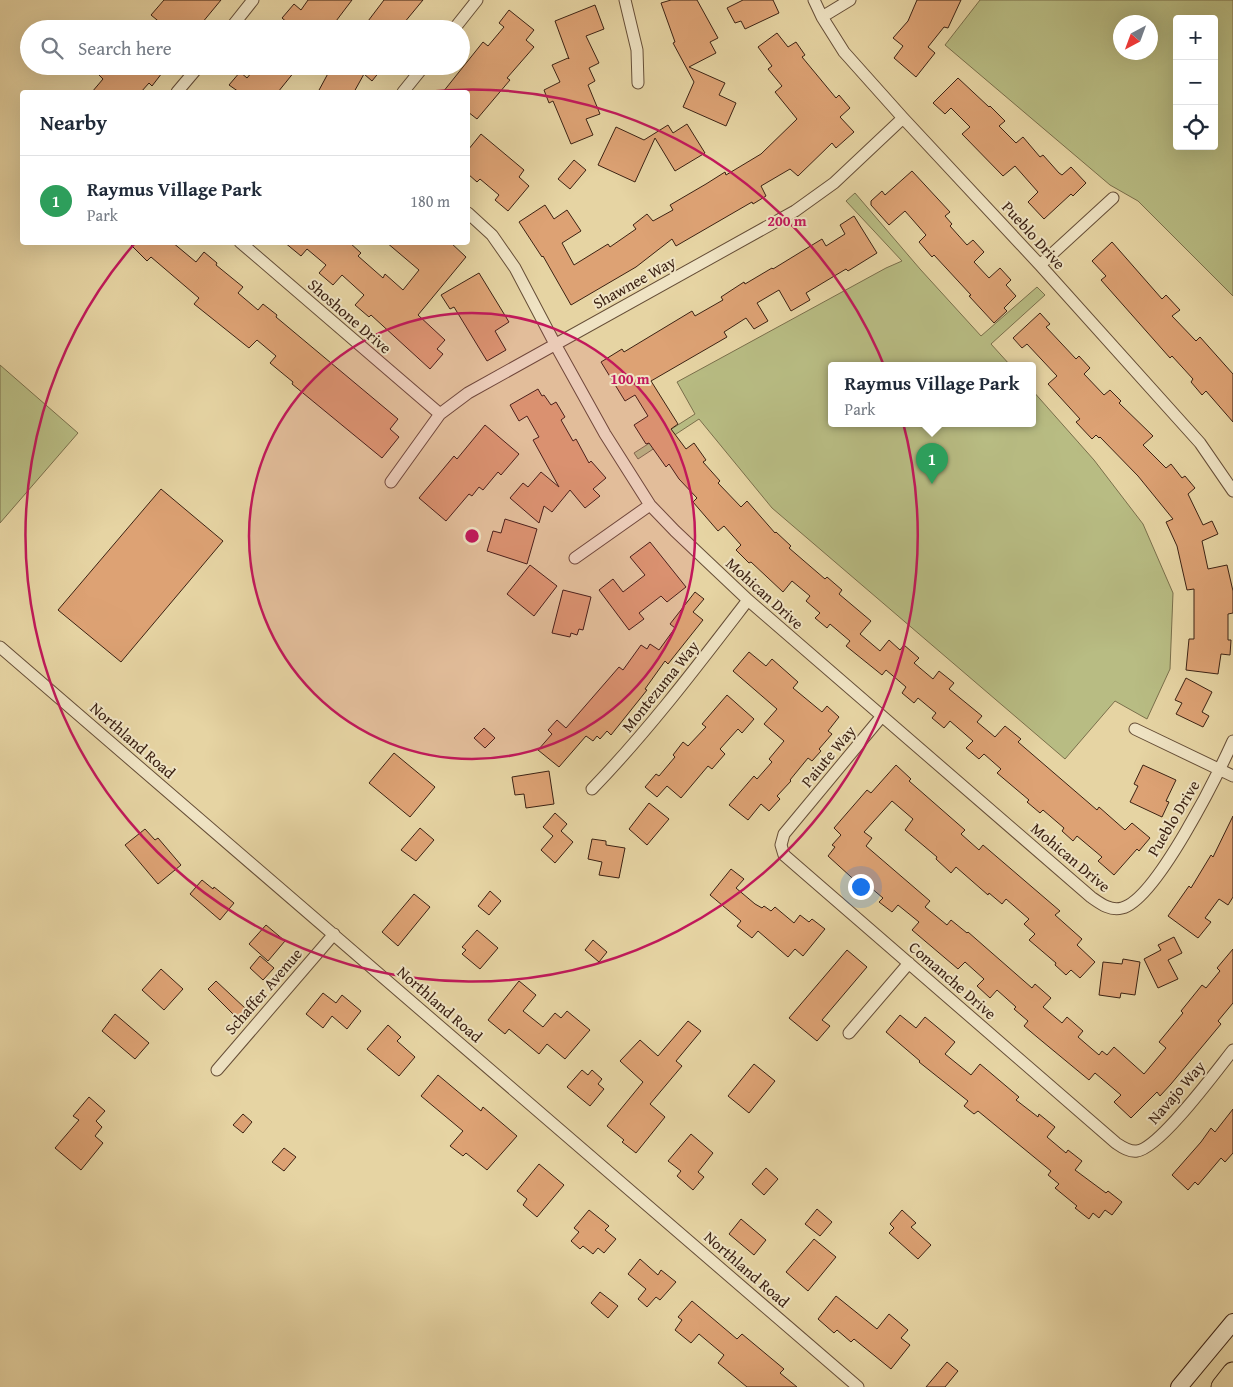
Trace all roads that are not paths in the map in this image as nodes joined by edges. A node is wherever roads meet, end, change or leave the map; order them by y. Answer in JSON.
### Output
{"nodes":[{"id":1,"x":253,"y":0,"type":"edge"},
{"id":2,"x":477,"y":0,"type":"edge"},
{"id":3,"x":625,"y":0,"type":"edge"},
{"id":4,"x":814,"y":0,"type":"edge"},
{"id":5,"x":850,"y":0,"type":"edge"},
{"id":6,"x":822,"y":17,"type":"junction"},
{"id":7,"x":237,"y":20,"type":"edge"},
{"id":8,"x":461,"y":20,"type":"edge"},
{"id":9,"x":191,"y":75,"type":"edge"},
{"id":10,"x":417,"y":75,"type":"edge"},
{"id":11,"x":638,"y":83,"type":"dead end"},
{"id":12,"x":179,"y":90,"type":"edge"},
{"id":13,"x":405,"y":90,"type":"edge"},
{"id":14,"x":903,"y":118,"type":"junction"},
{"id":15,"x":1113,"y":198,"type":"dead end"},
{"id":16,"x":470,"y":215,"type":"edge"},
{"id":17,"x":243,"y":245,"type":"edge"},
{"id":18,"x":1040,"y":265,"type":"junction"},
{"id":19,"x":555,"y":344,"type":"junction"},
{"id":20,"x":440,"y":414,"type":"junction"},
{"id":21,"x":391,"y":482,"type":"dead end"},
{"id":22,"x":1233,"y":491,"type":"edge"},
{"id":23,"x":650,"y":505,"type":"junction"},
{"id":24,"x":575,"y":558,"type":"dead end"},
{"id":25,"x":748,"y":600,"type":"junction"},
{"id":26,"x":0,"y":647,"type":"edge"},
{"id":27,"x":882,"y":716,"type":"junction"},
{"id":28,"x":1136,"y":729,"type":"dead end"},
{"id":29,"x":1233,"y":741,"type":"edge"},
{"id":30,"x":1219,"y":770,"type":"junction"},
{"id":31,"x":1233,"y":776,"type":"edge"},
{"id":32,"x":592,"y":789,"type":"dead end"},
{"id":33,"x":799,"y":816,"type":"joint"},
{"id":34,"x":1131,"y":904,"type":"joint"},
{"id":35,"x":334,"y":934,"type":"junction"},
{"id":36,"x":909,"y":964,"type":"junction"},
{"id":37,"x":849,"y":1033,"type":"dead end"},
{"id":38,"x":1233,"y":1050,"type":"edge"},
{"id":39,"x":217,"y":1070,"type":"dead end"},
{"id":40,"x":1139,"y":1151,"type":"joint"},
{"id":41,"x":1233,"y":1322,"type":"edge"},
{"id":42,"x":1233,"y":1373,"type":"edge"},
{"id":43,"x":858,"y":1387,"type":"edge"},
{"id":44,"x":1180,"y":1387,"type":"edge"},
{"id":45,"x":1222,"y":1387,"type":"edge"}],
"edges":[{"from":1,"to":7,"type":"street"},
{"from":2,"to":8,"type":"street"},
{"from":3,"to":11,"type":"street"},
{"from":4,"to":6,"type":"street","name":"Pueblo Drive"},
{"from":5,"to":6,"type":"street"},
{"from":6,"to":14,"type":"street","name":"Pueblo Drive"},
{"from":9,"to":12,"type":"street"},
{"from":10,"to":13,"type":"street"},
{"from":14,"to":18,"type":"street","name":"Pueblo Drive"},
{"from":14,"to":19,"type":"street","name":"Shawnee Way"},
{"from":15,"to":18,"type":"street"},
{"from":16,"to":19,"type":"street","name":"Mohican Drive"},
{"from":17,"to":20,"type":"street","name":"Shoshone Drive"},
{"from":18,"to":22,"type":"street","name":"Pueblo Drive"},
{"from":19,"to":20,"type":"street","name":"Shawnee Way"},
{"from":19,"to":23,"type":"street","name":"Mohican Drive"},
{"from":20,"to":21,"type":"street","name":"Shawnee Way"},
{"from":23,"to":24,"type":"street"},
{"from":23,"to":25,"type":"street","name":"Mohican Drive"},
{"from":25,"to":27,"type":"street","name":"Mohican Drive"},
{"from":25,"to":32,"type":"street","name":"Montezuma Way"},
{"from":26,"to":35,"type":"street","name":"Northland Road"},
{"from":27,"to":33,"type":"street","name":"Paiute Way"},
{"from":27,"to":34,"type":"street","name":"Mohican Drive"},
{"from":28,"to":30,"type":"street"},
{"from":29,"to":30,"type":"street","name":"Pueblo Drive"},
{"from":30,"to":31,"type":"street"},
{"from":30,"to":34,"type":"street","name":"Pueblo Drive"},
{"from":33,"to":36,"type":"street","name":"Comanche Drive"},
{"from":35,"to":39,"type":"street","name":"Schaffer Avenue"},
{"from":35,"to":43,"type":"street","name":"Northland Road"},
{"from":36,"to":37,"type":"street"},
{"from":36,"to":40,"type":"street","name":"Comanche Drive"},
{"from":38,"to":40,"type":"street","name":"Navajo Way"},
{"from":41,"to":44,"type":"street"},
{"from":42,"to":45,"type":"highway"}]}
